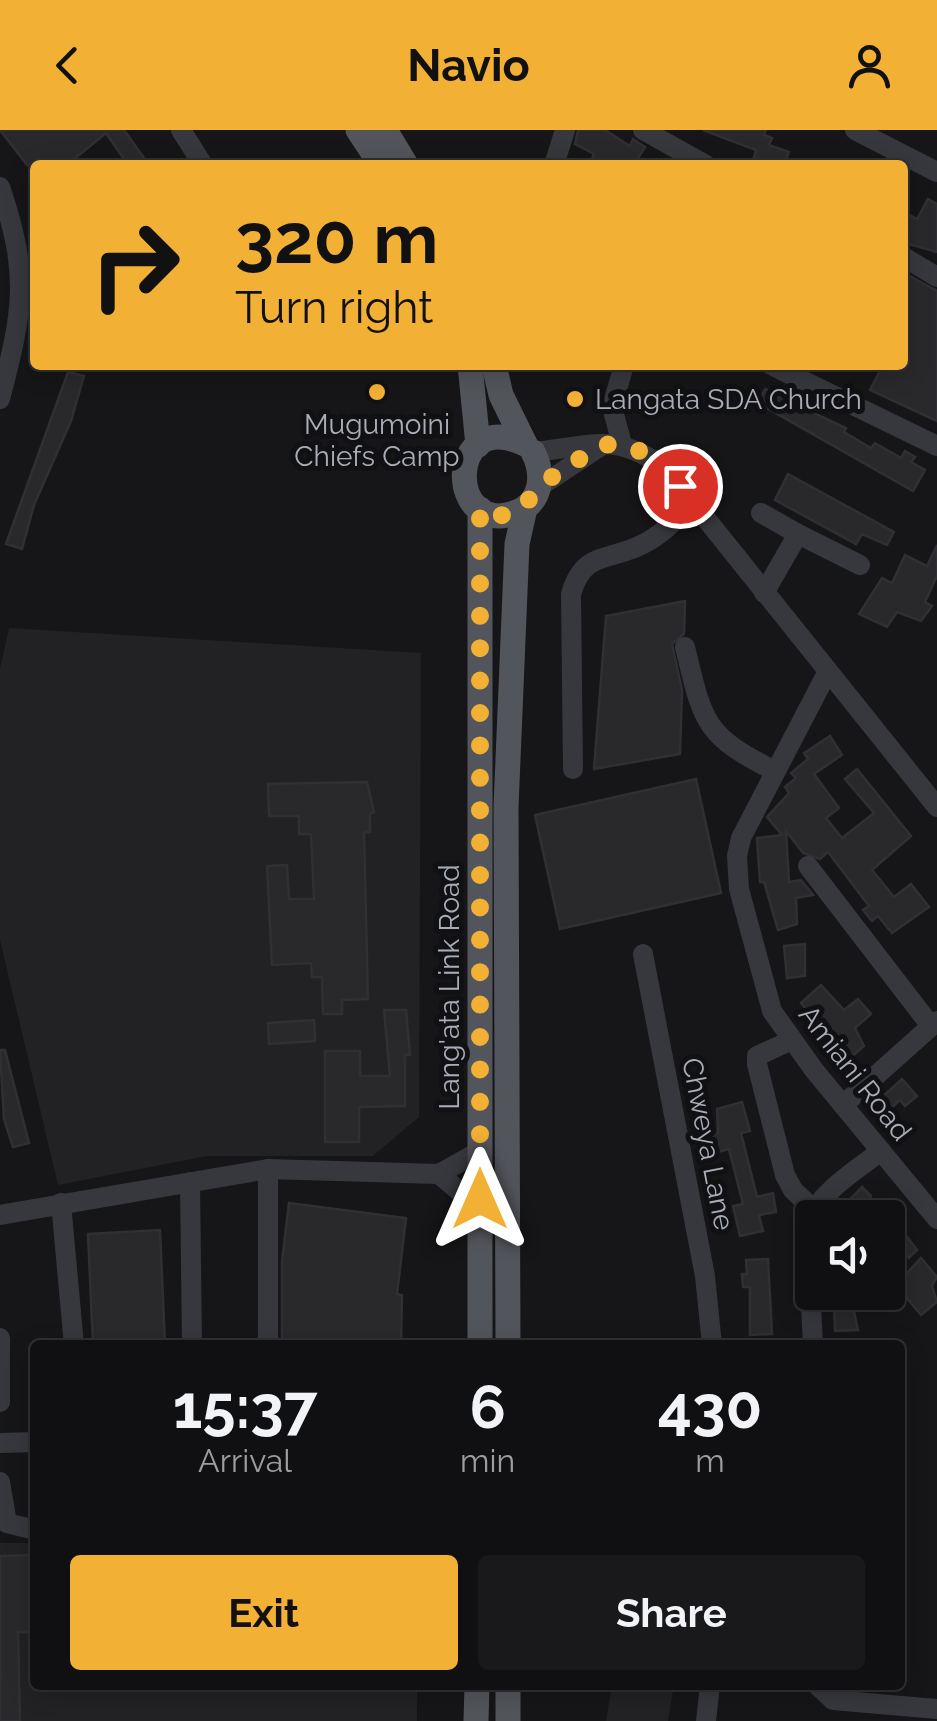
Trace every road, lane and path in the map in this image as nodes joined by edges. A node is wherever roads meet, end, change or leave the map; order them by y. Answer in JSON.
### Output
{"nodes":[{"id":1,"x":181,"y":130,"type":"edge"},
{"id":2,"x":358,"y":130,"type":"edge"},
{"id":3,"x":385,"y":130,"type":"edge"},
{"id":4,"x":566,"y":130,"type":"edge"},
{"id":5,"x":642,"y":130,"type":"edge"},
{"id":6,"x":855,"y":130,"type":"edge"},
{"id":7,"x":200,"y":160,"type":"edge"},
{"id":8,"x":378,"y":160,"type":"edge"},
{"id":9,"x":403,"y":160,"type":"edge"},
{"id":10,"x":556,"y":160,"type":"edge"},
{"id":11,"x":698,"y":160,"type":"edge"},
{"id":12,"x":937,"y":172,"type":"edge"},
{"id":13,"x":0,"y":187,"type":"edge"},
{"id":14,"x":908,"y":259,"type":"edge"},
{"id":15,"x":937,"y":276,"type":"edge"},
{"id":16,"x":27,"y":334,"type":"edge"},
{"id":17,"x":470,"y":370,"type":"edge"},
{"id":18,"x":495,"y":370,"type":"edge"},
{"id":19,"x":623,"y":370,"type":"edge"},
{"id":20,"x":794,"y":370,"type":"edge"},
{"id":21,"x":0,"y":397,"type":"edge"},
{"id":22,"x":612,"y":444,"type":"junction"},
{"id":23,"x":478,"y":445,"type":"junction"},
{"id":24,"x":937,"y":446,"type":"edge"},
{"id":25,"x":529,"y":448,"type":"junction"},
{"id":26,"x":532,"y":498,"type":"junction"},
{"id":27,"x":694,"y":502,"type":"junction"},
{"id":28,"x":480,"y":509,"type":"junction"},
{"id":29,"x":760,"y":513,"type":"dead end"},
{"id":30,"x":798,"y":534,"type":"junction"},
{"id":31,"x":860,"y":565,"type":"dead end"},
{"id":32,"x":764,"y":593,"type":"junction"},
{"id":33,"x":686,"y":648,"type":"dead end"},
{"id":34,"x":826,"y":673,"type":"junction"},
{"id":35,"x":573,"y":770,"type":"dead end"},
{"id":36,"x":773,"y":770,"type":"junction"},
{"id":37,"x":937,"y":807,"type":"edge"},
{"id":38,"x":808,"y":866,"type":"dead end"},
{"id":39,"x":644,"y":954,"type":"dead end"},
{"id":40,"x":934,"y":1023,"type":"edge"},
{"id":41,"x":792,"y":1040,"type":"junction"},
{"id":42,"x":843,"y":1105,"type":"junction"},
{"id":43,"x":882,"y":1150,"type":"junction"},
{"id":44,"x":480,"y":1151,"type":"junction"},
{"id":45,"x":268,"y":1169,"type":"junction"},
{"id":46,"x":439,"y":1174,"type":"junction"},
{"id":47,"x":190,"y":1182,"type":"junction"},
{"id":48,"x":804,"y":1200,"type":"edge"},
{"id":49,"x":824,"y":1200,"type":"edge"},
{"id":50,"x":61,"y":1203,"type":"junction"},
{"id":51,"x":0,"y":1215,"type":"edge"},
{"id":52,"x":937,"y":1219,"type":"edge"},
{"id":53,"x":480,"y":1220,"type":"junction"},
{"id":54,"x":810,"y":1310,"type":"edge"},
{"id":55,"x":0,"y":1338,"type":"edge"},
{"id":56,"x":74,"y":1340,"type":"edge"},
{"id":57,"x":192,"y":1340,"type":"edge"},
{"id":58,"x":268,"y":1340,"type":"edge"},
{"id":59,"x":480,"y":1340,"type":"edge"},
{"id":60,"x":508,"y":1340,"type":"edge"},
{"id":61,"x":711,"y":1340,"type":"edge"},
{"id":62,"x":813,"y":1340,"type":"edge"},
{"id":63,"x":0,"y":1402,"type":"edge"},
{"id":64,"x":30,"y":1442,"type":"edge"},
{"id":65,"x":0,"y":1443,"type":"edge"},
{"id":66,"x":0,"y":1482,"type":"edge"},
{"id":67,"x":30,"y":1529,"type":"edge"},
{"id":68,"x":477,"y":1690,"type":"edge"},
{"id":69,"x":508,"y":1690,"type":"edge"},
{"id":70,"x":709,"y":1690,"type":"edge"},
{"id":71,"x":822,"y":1690,"type":"edge"},
{"id":72,"x":937,"y":1710,"type":"edge"},
{"id":73,"x":476,"y":1721,"type":"edge"},
{"id":74,"x":508,"y":1721,"type":"edge"},
{"id":75,"x":706,"y":1721,"type":"edge"}],
"edges":[{"from":1,"to":7,"type":"street"},
{"from":2,"to":8,"type":"main road"},
{"from":3,"to":9,"type":"main road"},
{"from":4,"to":10,"type":"street"},
{"from":5,"to":11,"type":"street"},
{"from":6,"to":12,"type":"street"},
{"from":13,"to":16,"type":"street"},
{"from":14,"to":15,"type":"street"},
{"from":16,"to":21,"type":"street"},
{"from":17,"to":23,"type":"main road"},
{"from":18,"to":25,"type":"main road"},
{"from":19,"to":22,"type":"street"},
{"from":20,"to":24,"type":"street"},
{"from":22,"to":25,"type":"street"},
{"from":22,"to":26,"type":"street"},
{"from":22,"to":27,"type":"street"},
{"from":23,"to":25,"type":"main road"},
{"from":23,"to":28,"type":"main road"},
{"from":25,"to":26,"type":"main road"},
{"from":26,"to":28,"type":"main road"},
{"from":26,"to":60,"type":"main road","name":"Lang'ata Link Road"},
{"from":27,"to":32,"type":"street"},
{"from":27,"to":35,"type":"street"},
{"from":28,"to":44,"type":"main road","name":"Lang'ata Link Road"},
{"from":29,"to":30,"type":"street"},
{"from":30,"to":31,"type":"street"},
{"from":30,"to":32,"type":"street"},
{"from":32,"to":34,"type":"street"},
{"from":33,"to":36,"type":"street"},
{"from":34,"to":36,"type":"street","name":"Amiani Road"},
{"from":34,"to":37,"type":"street"},
{"from":36,"to":41,"type":"street","name":"Amiani Road"},
{"from":38,"to":40,"type":"street"},
{"from":39,"to":61,"type":"street","name":"Chweya Lane"},
{"from":40,"to":42,"type":"street"},
{"from":41,"to":42,"type":"street","name":"Amiani Road"},
{"from":41,"to":48,"type":"street"},
{"from":42,"to":43,"type":"street","name":"Amiani Road"},
{"from":43,"to":49,"type":"street"},
{"from":43,"to":52,"type":"street","name":"Amiani Road"},
{"from":44,"to":46,"type":"street"},
{"from":44,"to":53,"type":"main road","name":"Lang'ata Link Road"},
{"from":45,"to":46,"type":"street"},
{"from":45,"to":47,"type":"street"},
{"from":45,"to":58,"type":"street"},
{"from":46,"to":53,"type":"street"},
{"from":47,"to":50,"type":"street"},
{"from":47,"to":57,"type":"street"},
{"from":50,"to":51,"type":"street"},
{"from":50,"to":56,"type":"street"},
{"from":53,"to":59,"type":"main road","name":"Lang'ata Link Road"},
{"from":54,"to":62,"type":"street"},
{"from":55,"to":63,"type":"street"},
{"from":64,"to":65,"type":"street"},
{"from":66,"to":67,"type":"street"},
{"from":68,"to":73,"type":"main road"},
{"from":69,"to":74,"type":"main road"},
{"from":70,"to":75,"type":"street"},
{"from":71,"to":72,"type":"street"}]}
